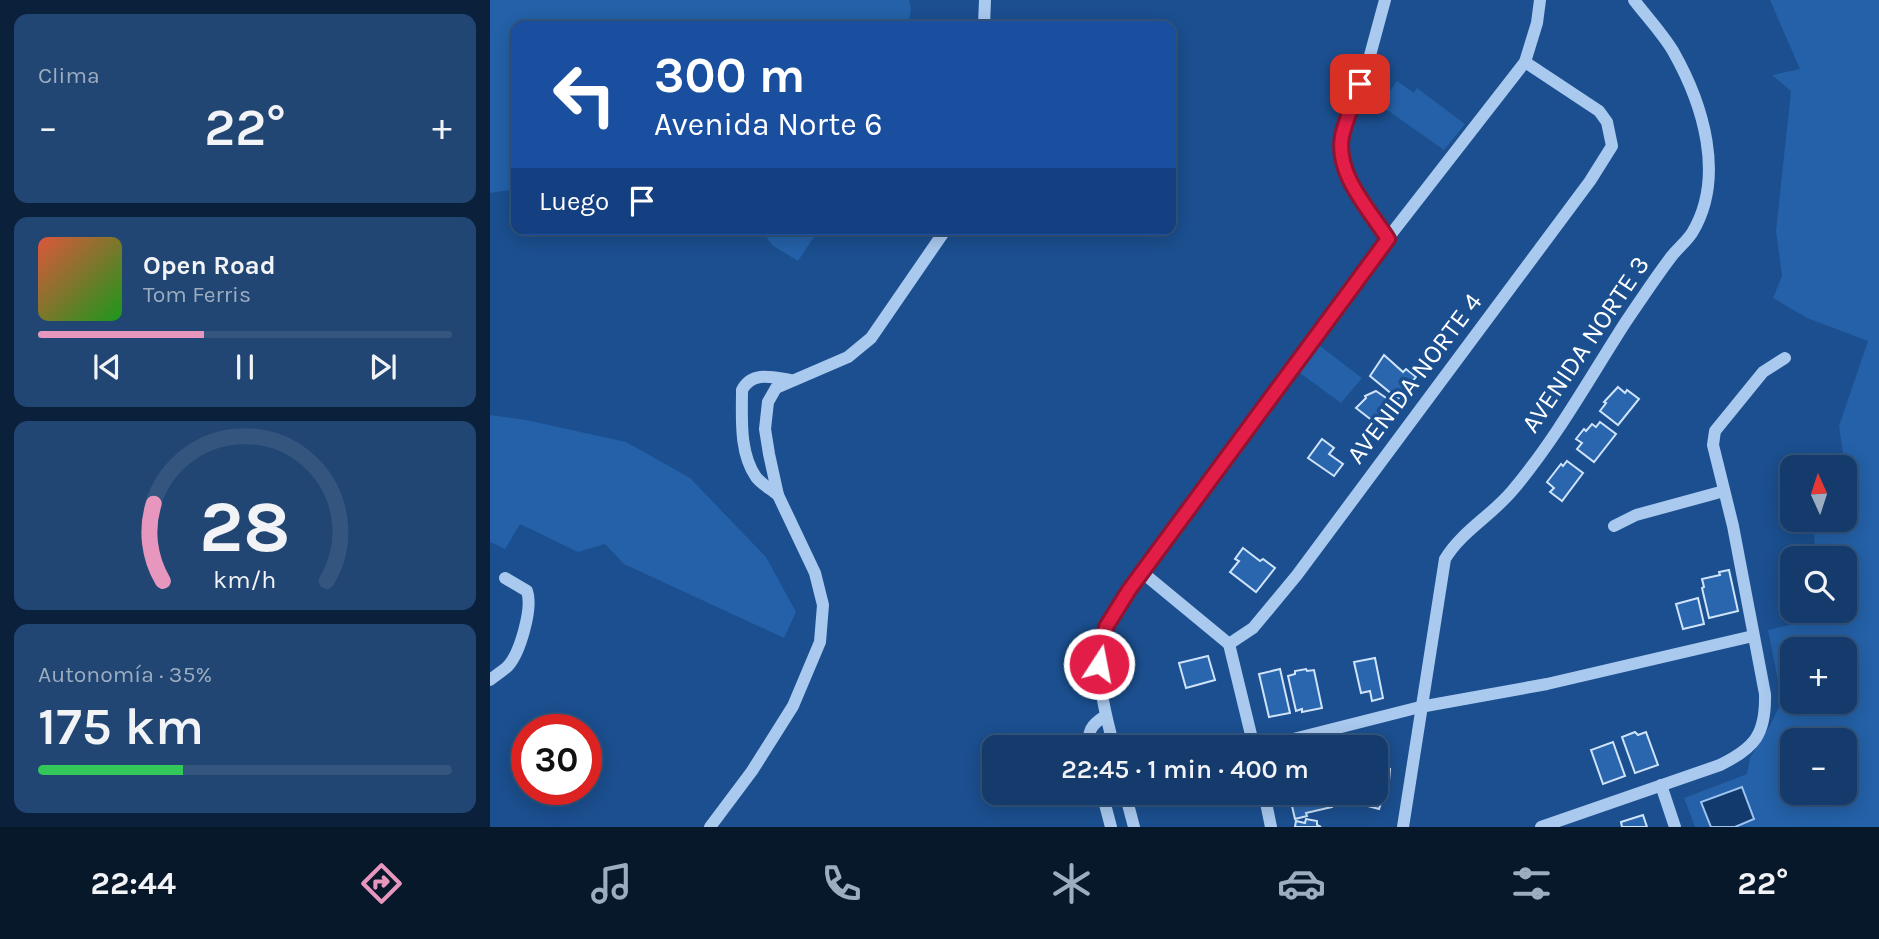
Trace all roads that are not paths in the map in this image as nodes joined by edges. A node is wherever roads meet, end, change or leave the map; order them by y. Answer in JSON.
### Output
{"nodes":[{"id":1,"x":985,"y":0,"type":"edge"},
{"id":2,"x":1385,"y":0,"type":"edge"},
{"id":3,"x":1540,"y":0,"type":"edge"},
{"id":4,"x":1634,"y":0,"type":"edge"},
{"id":5,"x":984,"y":21,"type":"edge"},
{"id":6,"x":1525,"y":62,"type":"junction"},
{"id":7,"x":942,"y":235,"type":"edge"},
{"id":8,"x":1388,"y":239,"type":"junction"},
{"id":9,"x":1785,"y":358,"type":"dead end"},
{"id":10,"x":790,"y":380,"type":"junction"},
{"id":11,"x":1724,"y":491,"type":"junction"},
{"id":12,"x":778,"y":495,"type":"junction"},
{"id":13,"x":1614,"y":526,"type":"dead end"},
{"id":14,"x":1143,"y":573,"type":"junction"},
{"id":15,"x":505,"y":578,"type":"dead end"},
{"id":16,"x":1753,"y":636,"type":"junction"},
{"id":17,"x":1229,"y":644,"type":"junction"},
{"id":18,"x":490,"y":680,"type":"edge"},
{"id":19,"x":1420,"y":706,"type":"junction"},
{"id":20,"x":1105,"y":716,"type":"junction"},
{"id":21,"x":1088,"y":735,"type":"edge"},
{"id":22,"x":1111,"y":735,"type":"edge"},
{"id":23,"x":1251,"y":735,"type":"edge"},
{"id":24,"x":1308,"y":735,"type":"edge"},
{"id":25,"x":1661,"y":785,"type":"junction"},
{"id":26,"x":1105,"y":805,"type":"edge"},
{"id":27,"x":1128,"y":805,"type":"edge"},
{"id":28,"x":1266,"y":805,"type":"edge"},
{"id":29,"x":710,"y":827,"type":"edge"},
{"id":30,"x":1111,"y":827,"type":"edge"},
{"id":31,"x":1134,"y":827,"type":"edge"},
{"id":32,"x":1271,"y":827,"type":"edge"},
{"id":33,"x":1403,"y":827,"type":"edge"},
{"id":34,"x":1541,"y":827,"type":"edge"},
{"id":35,"x":1675,"y":827,"type":"edge"}],
"edges":[{"from":1,"to":5,"type":"street"},
{"from":2,"to":8,"type":"street"},
{"from":3,"to":6,"type":"street"},
{"from":4,"to":19,"type":"street","name":"AVENIDA NORTE 3"},
{"from":6,"to":8,"type":"street"},
{"from":6,"to":17,"type":"street","name":"AVENIDA NORTE 4"},
{"from":7,"to":10,"type":"street"},
{"from":8,"to":14,"type":"street"},
{"from":9,"to":11,"type":"street"},
{"from":10,"to":12,"type":"street"},
{"from":10,"to":12,"type":"street"},
{"from":11,"to":13,"type":"street"},
{"from":11,"to":16,"type":"street"},
{"from":12,"to":29,"type":"street"},
{"from":14,"to":17,"type":"street"},
{"from":14,"to":20,"type":"street"},
{"from":15,"to":18,"type":"street"},
{"from":16,"to":19,"type":"street"},
{"from":16,"to":25,"type":"street"},
{"from":17,"to":23,"type":"street"},
{"from":19,"to":24,"type":"street"},
{"from":19,"to":33,"type":"street","name":"AVENIDA NORTE 3"},
{"from":20,"to":21,"type":"street"},
{"from":20,"to":22,"type":"street"},
{"from":25,"to":34,"type":"street"},
{"from":25,"to":35,"type":"street"},
{"from":26,"to":30,"type":"street"},
{"from":27,"to":31,"type":"street"},
{"from":28,"to":32,"type":"street"}]}
